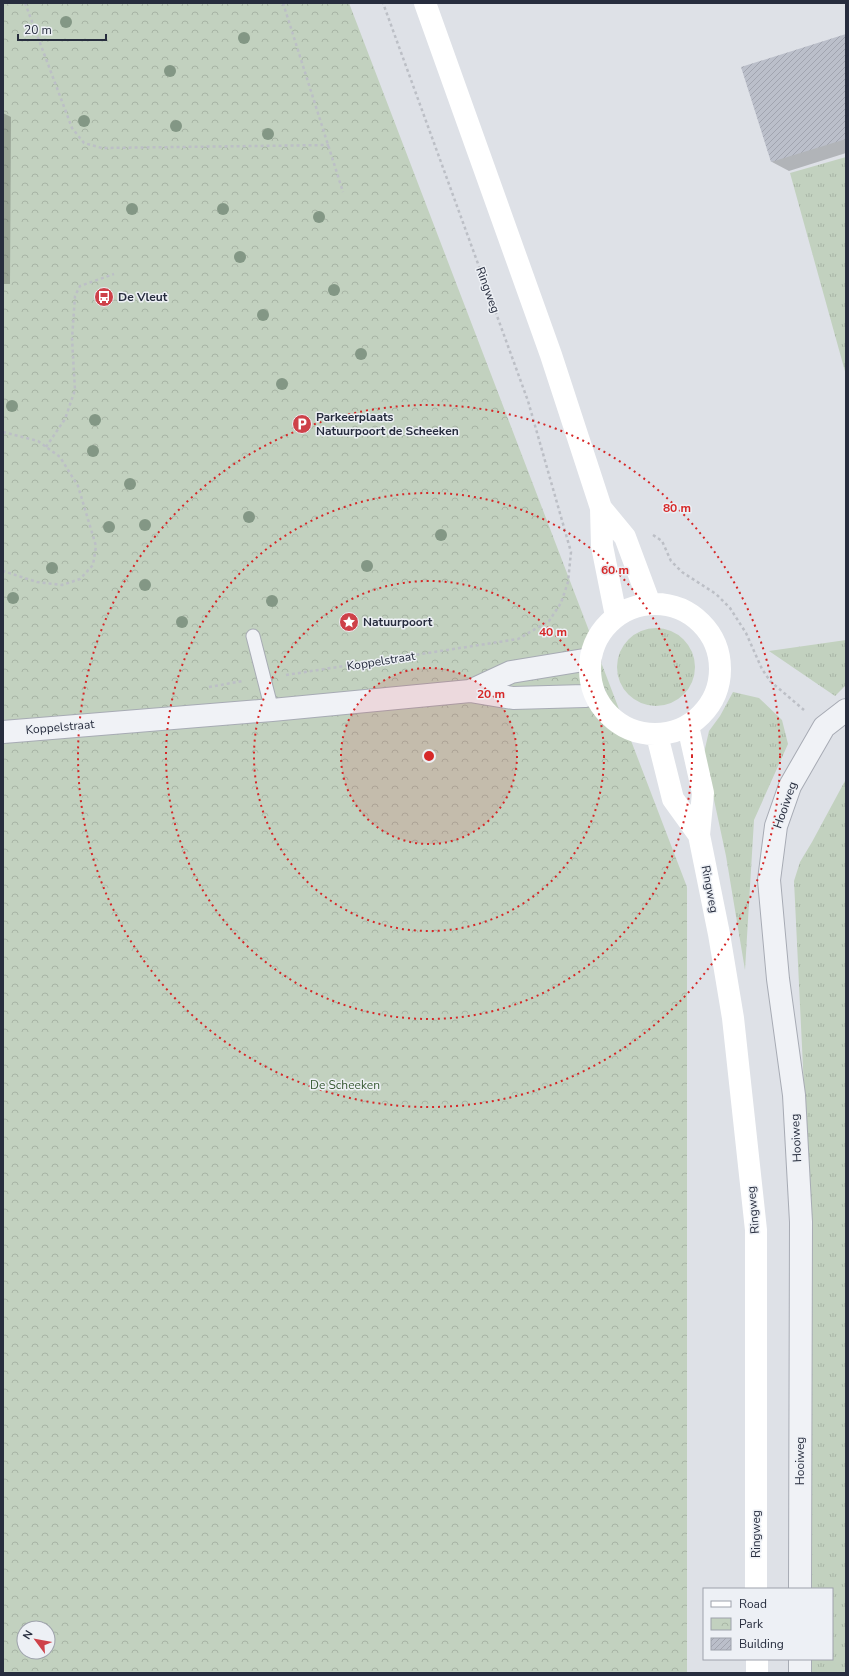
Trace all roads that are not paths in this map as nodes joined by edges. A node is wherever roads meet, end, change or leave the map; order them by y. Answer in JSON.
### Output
{"nodes":[{"id":1,"x":425,"y":3,"type":"edge"},
{"id":2,"x":601,"y":508,"type":"junction"},
{"id":3,"x":650,"y":604,"type":"junction"},
{"id":4,"x":616,"y":616,"type":"junction"},
{"id":5,"x":253,"y":636,"type":"dead end"},
{"id":6,"x":590,"y":659,"type":"junction"},
{"id":7,"x":470,"y":691,"type":"junction"},
{"id":8,"x":594,"y":694,"type":"junction"},
{"id":9,"x":272,"y":710,"type":"junction"},
{"id":10,"x":846,"y":710,"type":"edge"},
{"id":11,"x":688,"y":726,"type":"junction"},
{"id":12,"x":3,"y":732,"type":"edge"},
{"id":13,"x":657,"y":735,"type":"junction"},
{"id":14,"x":699,"y":835,"type":"junction"},
{"id":15,"x":756,"y":1588,"type":"edge"},
{"id":16,"x":800,"y":1588,"type":"edge"},
{"id":17,"x":757,"y":1660,"type":"edge"},
{"id":18,"x":800,"y":1660,"type":"edge"},
{"id":19,"x":757,"y":1673,"type":"edge"},
{"id":20,"x":800,"y":1673,"type":"edge"}],
"edges":[{"from":1,"to":2,"type":"main road"},
{"from":2,"to":3,"type":"main road"},
{"from":2,"to":4,"type":"main road"},
{"from":3,"to":4,"type":"main road"},
{"from":3,"to":11,"type":"main road"},
{"from":4,"to":6,"type":"main road"},
{"from":5,"to":9,"type":"lane"},
{"from":6,"to":7,"type":"street","name":"Koppelstraat"},
{"from":6,"to":8,"type":"main road"},
{"from":7,"to":8,"type":"street","name":"Koppelstraat"},
{"from":7,"to":9,"type":"street","name":"Koppelstraat"},
{"from":8,"to":13,"type":"main road"},
{"from":9,"to":12,"type":"street","name":"Koppelstraat"},
{"from":10,"to":16,"type":"street","name":"Hooiweg"},
{"from":11,"to":13,"type":"main road"},
{"from":11,"to":14,"type":"main road","name":"Ringweg"},
{"from":13,"to":14,"type":"main road","name":"Ringweg"},
{"from":14,"to":15,"type":"main road","name":"Ringweg"},
{"from":17,"to":19,"type":"main road"},
{"from":18,"to":20,"type":"street"}]}
